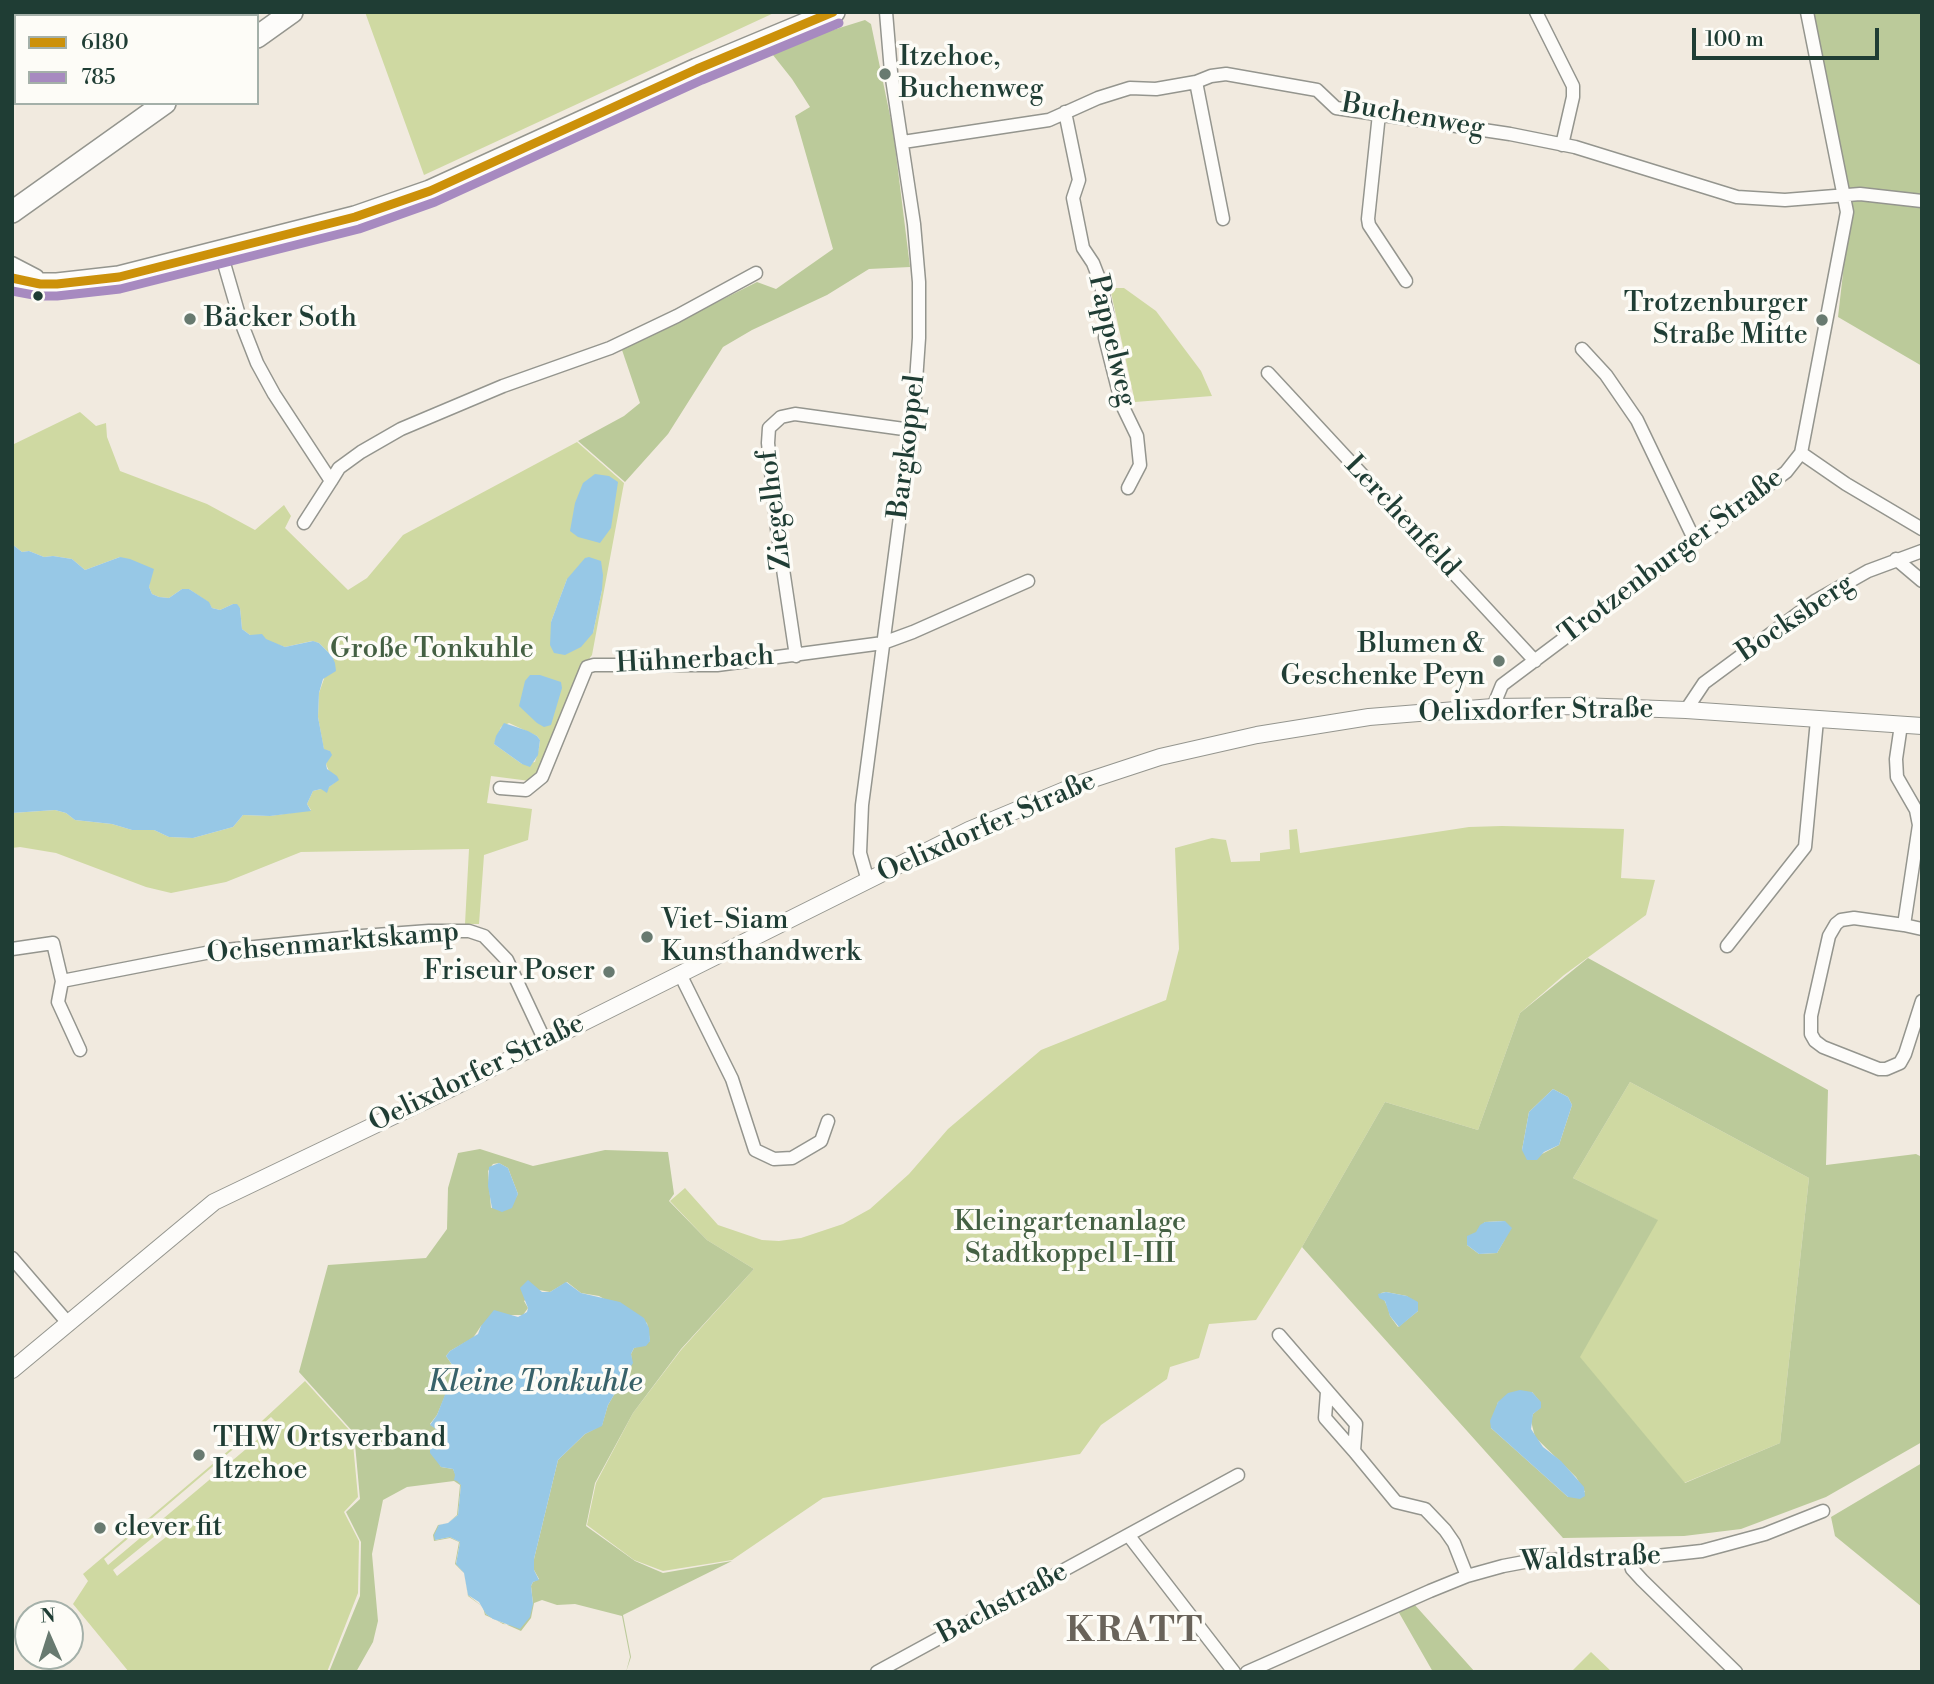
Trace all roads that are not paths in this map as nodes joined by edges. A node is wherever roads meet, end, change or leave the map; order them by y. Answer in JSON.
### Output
{"nodes":[{"id":1,"x":292,"y":12,"type":"edge"},
{"id":2,"x":834,"y":12,"type":"edge"},
{"id":3,"x":886,"y":12,"type":"edge"},
{"id":4,"x":1536,"y":12,"type":"edge"},
{"id":5,"x":1807,"y":12,"type":"edge"},
{"id":6,"x":259,"y":36,"type":"edge"},
{"id":7,"x":1196,"y":82,"type":"junction"},
{"id":8,"x":162,"y":105,"type":"edge"},
{"id":9,"x":1065,"y":112,"type":"junction"},
{"id":10,"x":1379,"y":114,"type":"junction"},
{"id":11,"x":903,"y":142,"type":"junction"},
{"id":12,"x":1562,"y":145,"type":"junction"},
{"id":13,"x":1846,"y":197,"type":"junction"},
{"id":14,"x":1922,"y":201,"type":"edge"},
{"id":15,"x":12,"y":212,"type":"edge"},
{"id":16,"x":1223,"y":219,"type":"dead end"},
{"id":17,"x":221,"y":253,"type":"junction"},
{"id":18,"x":12,"y":263,"type":"edge"},
{"id":19,"x":756,"y":273,"type":"dead end"},
{"id":20,"x":18,"y":281,"type":"edge"},
{"id":21,"x":1406,"y":281,"type":"dead end"},
{"id":22,"x":57,"y":284,"type":"junction"},
{"id":23,"x":1582,"y":349,"type":"dead end"},
{"id":24,"x":1268,"y":373,"type":"dead end"},
{"id":25,"x":911,"y":430,"type":"junction"},
{"id":26,"x":1801,"y":453,"type":"junction"},
{"id":27,"x":331,"y":481,"type":"junction"},
{"id":28,"x":1128,"y":488,"type":"dead end"},
{"id":29,"x":304,"y":523,"type":"dead end"},
{"id":30,"x":1922,"y":529,"type":"edge"},
{"id":31,"x":1695,"y":541,"type":"junction"},
{"id":32,"x":1922,"y":551,"type":"edge"},
{"id":33,"x":1896,"y":559,"type":"junction"},
{"id":34,"x":1028,"y":581,"type":"dead end"},
{"id":35,"x":1922,"y":581,"type":"edge"},
{"id":36,"x":883,"y":643,"type":"junction"},
{"id":37,"x":796,"y":656,"type":"junction"},
{"id":38,"x":1535,"y":661,"type":"junction"},
{"id":39,"x":1493,"y":707,"type":"junction"},
{"id":40,"x":1686,"y":710,"type":"junction"},
{"id":41,"x":1817,"y":720,"type":"junction"},
{"id":42,"x":1901,"y":725,"type":"junction"},
{"id":43,"x":1922,"y":726,"type":"edge"},
{"id":44,"x":500,"y":788,"type":"dead end"},
{"id":45,"x":867,"y":881,"type":"junction"},
{"id":46,"x":1904,"y":925,"type":"junction"},
{"id":47,"x":1922,"y":929,"type":"edge"},
{"id":48,"x":1727,"y":946,"type":"dead end"},
{"id":49,"x":12,"y":949,"type":"edge"},
{"id":50,"x":680,"y":974,"type":"junction"},
{"id":51,"x":62,"y":981,"type":"junction"},
{"id":52,"x":1922,"y":1001,"type":"edge"},
{"id":53,"x":545,"y":1041,"type":"junction"},
{"id":54,"x":80,"y":1050,"type":"dead end"},
{"id":55,"x":828,"y":1121,"type":"dead end"},
{"id":56,"x":12,"y":1258,"type":"edge"},
{"id":57,"x":68,"y":1323,"type":"junction"},
{"id":58,"x":1279,"y":1335,"type":"dead end"},
{"id":59,"x":12,"y":1370,"type":"edge"},
{"id":60,"x":1327,"y":1392,"type":"junction"},
{"id":61,"x":1354,"y":1451,"type":"junction"},
{"id":62,"x":1238,"y":1475,"type":"dead end"},
{"id":63,"x":1823,"y":1511,"type":"dead end"},
{"id":64,"x":1129,"y":1536,"type":"junction"},
{"id":65,"x":1629,"y":1559,"type":"junction"},
{"id":66,"x":1467,"y":1576,"type":"junction"},
{"id":67,"x":877,"y":1672,"type":"edge"},
{"id":68,"x":1234,"y":1672,"type":"edge"},
{"id":69,"x":1247,"y":1672,"type":"edge"},
{"id":70,"x":1737,"y":1672,"type":"edge"}],
"edges":[{"from":1,"to":6,"type":"main road"},
{"from":2,"to":17,"type":"main road"},
{"from":3,"to":11,"type":"street","name":"Bargkoppel"},
{"from":4,"to":12,"type":"street"},
{"from":5,"to":13,"type":"street","name":"Trotzenburger Straße"},
{"from":7,"to":9,"type":"street","name":"Buchenweg"},
{"from":7,"to":10,"type":"street","name":"Buchenweg"},
{"from":7,"to":16,"type":"street"},
{"from":8,"to":15,"type":"main road"},
{"from":9,"to":11,"type":"street","name":"Buchenweg"},
{"from":9,"to":28,"type":"street","name":"Pappelweg"},
{"from":10,"to":12,"type":"street","name":"Buchenweg"},
{"from":10,"to":21,"type":"street"},
{"from":11,"to":25,"type":"street","name":"Bargkoppel"},
{"from":12,"to":13,"type":"street","name":"Buchenweg"},
{"from":13,"to":14,"type":"street","name":"Buchenweg"},
{"from":13,"to":26,"type":"street","name":"Trotzenburger Straße"},
{"from":17,"to":22,"type":"main road"},
{"from":17,"to":27,"type":"street"},
{"from":18,"to":22,"type":"street"},
{"from":19,"to":27,"type":"street"},
{"from":20,"to":22,"type":"main road"},
{"from":23,"to":31,"type":"street"},
{"from":24,"to":38,"type":"street","name":"Lerchenfeld"},
{"from":25,"to":36,"type":"street","name":"Bargkoppel"},
{"from":25,"to":37,"type":"street","name":"Ziegelhof"},
{"from":26,"to":30,"type":"street"},
{"from":26,"to":31,"type":"street","name":"Trotzenburger Straße"},
{"from":27,"to":29,"type":"street"},
{"from":31,"to":38,"type":"street","name":"Trotzenburger Straße"},
{"from":32,"to":33,"type":"street","name":"Bocksberg"},
{"from":33,"to":35,"type":"street"},
{"from":33,"to":40,"type":"street","name":"Bocksberg"},
{"from":34,"to":36,"type":"street","name":"Hühnerbach"},
{"from":36,"to":37,"type":"street","name":"Hühnerbach"},
{"from":36,"to":45,"type":"street","name":"Bargkoppel"},
{"from":37,"to":44,"type":"street","name":"Hühnerbach"},
{"from":38,"to":39,"type":"street","name":"Trotzenburger Straße"},
{"from":39,"to":40,"type":"street","name":"Oelixdorfer Straße"},
{"from":39,"to":45,"type":"street","name":"Oelixdorfer Straße"},
{"from":40,"to":41,"type":"street","name":"Oelixdorfer Straße"},
{"from":41,"to":42,"type":"street","name":"Oelixdorfer Straße"},
{"from":41,"to":48,"type":"street"},
{"from":42,"to":43,"type":"street","name":"Oelixdorfer Straße"},
{"from":42,"to":46,"type":"street"},
{"from":45,"to":50,"type":"street","name":"Oelixdorfer Straße"},
{"from":46,"to":47,"type":"street"},
{"from":46,"to":52,"type":"street"},
{"from":49,"to":51,"type":"street"},
{"from":50,"to":53,"type":"street","name":"Oelixdorfer Straße"},
{"from":50,"to":55,"type":"street"},
{"from":51,"to":53,"type":"street","name":"Ochsenmarktskamp"},
{"from":51,"to":54,"type":"street"},
{"from":53,"to":57,"type":"street","name":"Oelixdorfer Straße"},
{"from":56,"to":57,"type":"street"},
{"from":57,"to":59,"type":"street","name":"Oelixdorfer Straße"},
{"from":58,"to":60,"type":"street"},
{"from":60,"to":61,"type":"street"},
{"from":60,"to":61,"type":"street"},
{"from":61,"to":66,"type":"street"},
{"from":62,"to":64,"type":"street","name":"Bachstraße"},
{"from":63,"to":65,"type":"street","name":"Waldstraße"},
{"from":64,"to":67,"type":"street","name":"Bachstraße"},
{"from":64,"to":68,"type":"street"},
{"from":65,"to":66,"type":"street","name":"Waldstraße"},
{"from":65,"to":70,"type":"street"},
{"from":66,"to":69,"type":"street","name":"Waldstraße"}]}
